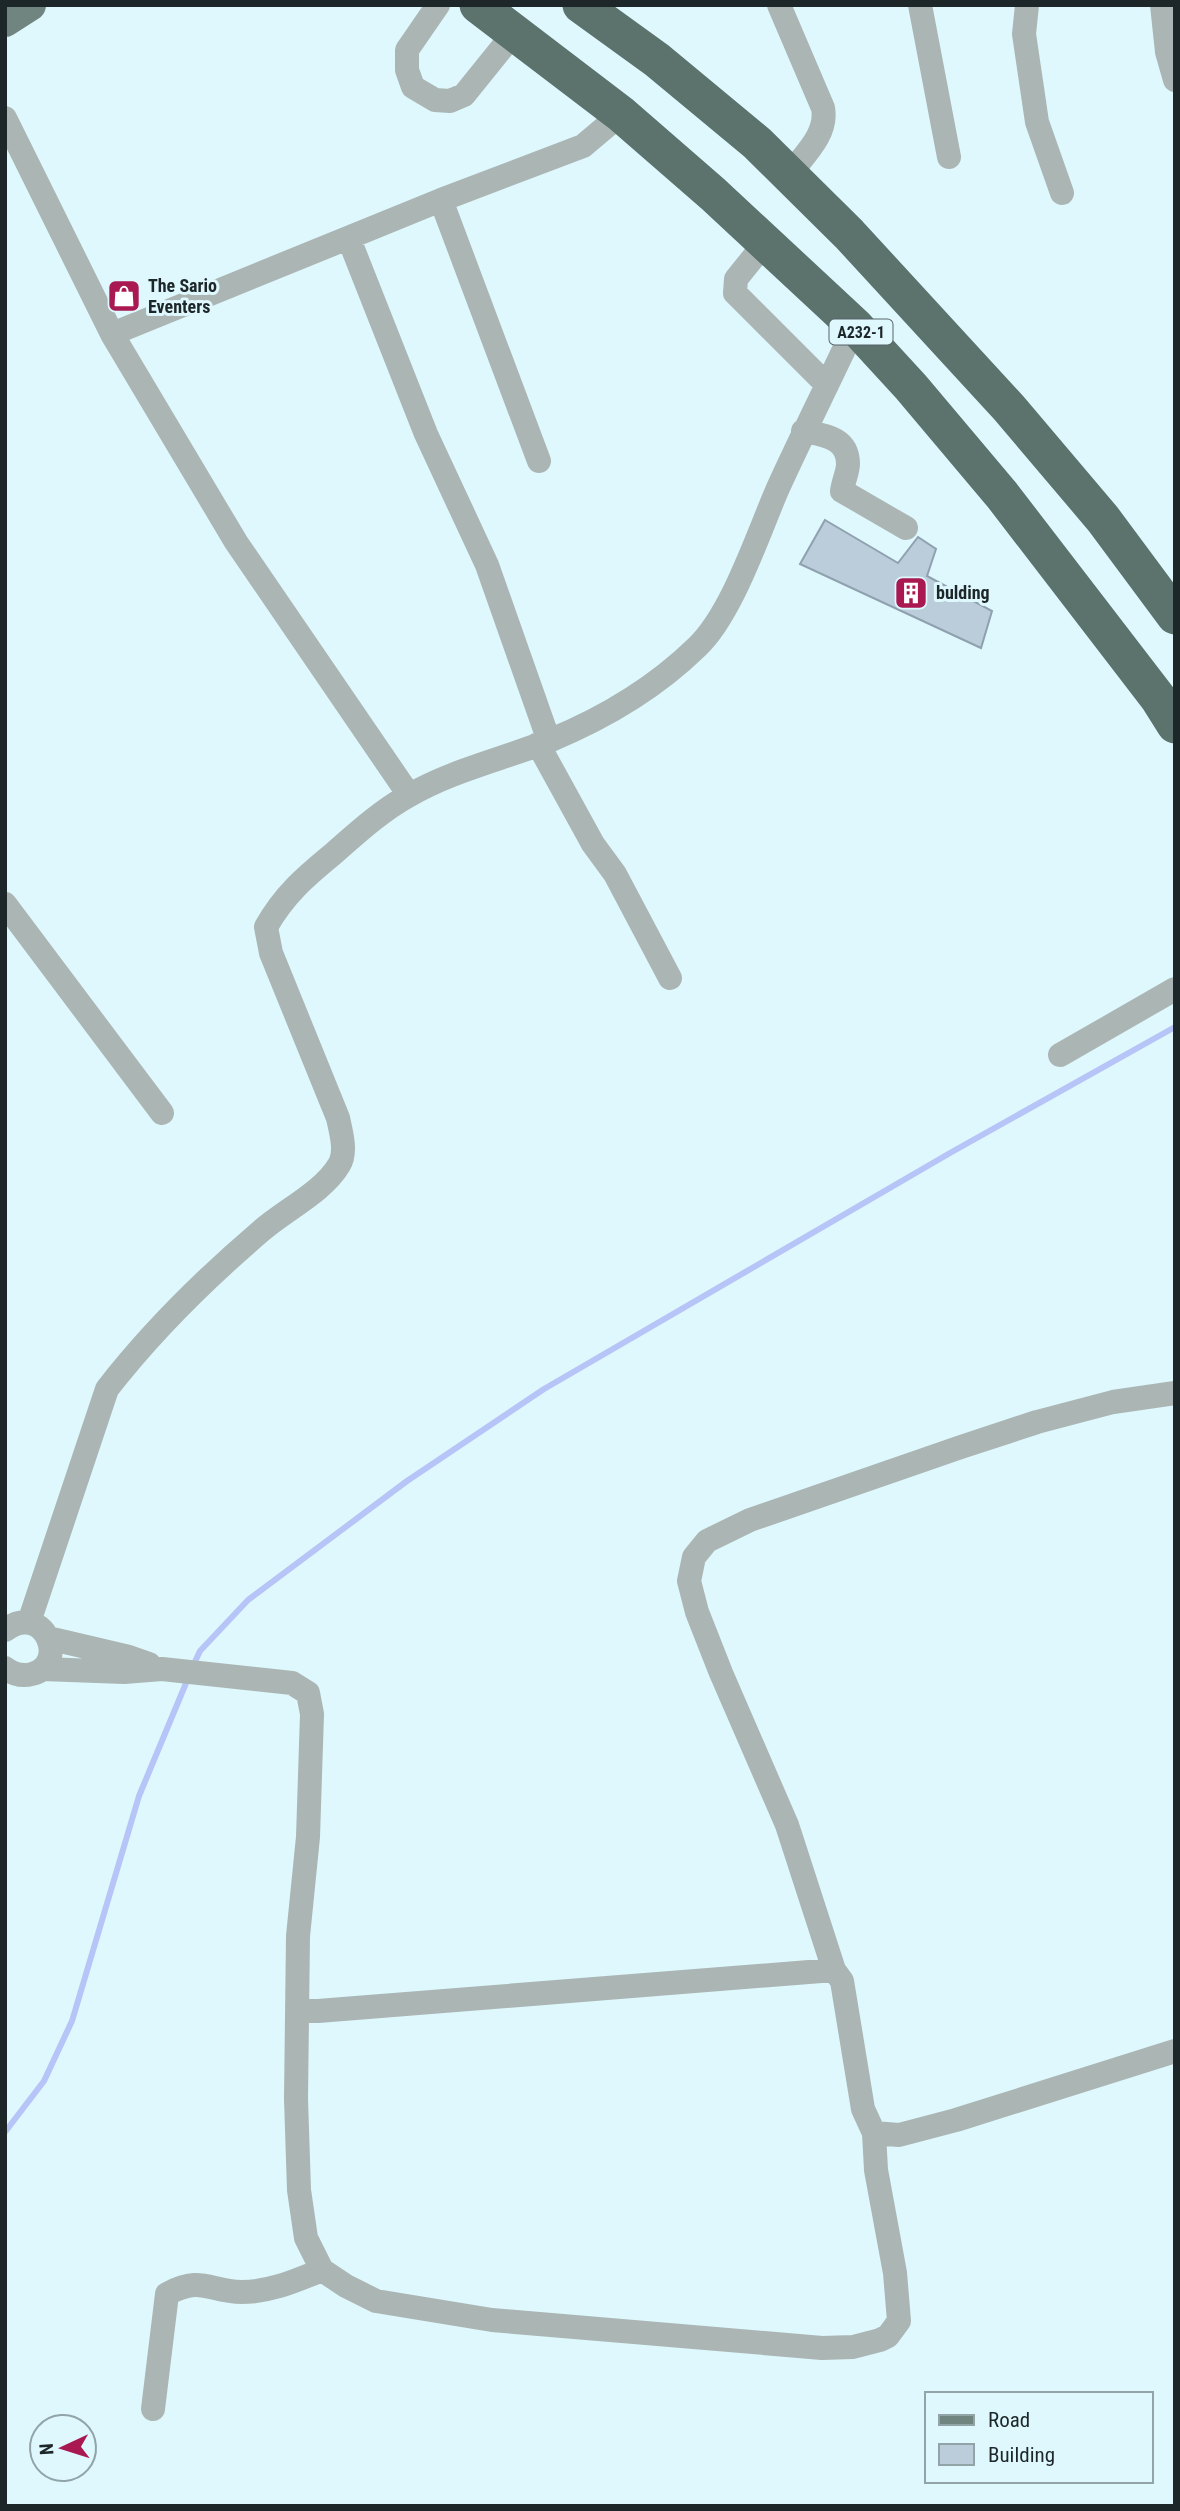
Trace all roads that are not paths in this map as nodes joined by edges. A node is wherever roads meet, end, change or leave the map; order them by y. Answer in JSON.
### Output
{"nodes":[{"id":1,"x":30,"y":5,"type":"edge"},
{"id":2,"x":438,"y":5,"type":"edge"},
{"id":3,"x":478,"y":5,"type":"edge"},
{"id":4,"x":581,"y":5,"type":"edge"},
{"id":5,"x":779,"y":5,"type":"edge"},
{"id":6,"x":920,"y":5,"type":"edge"},
{"id":7,"x":1027,"y":5,"type":"edge"},
{"id":8,"x":1162,"y":5,"type":"edge"},
{"id":9,"x":5,"y":21,"type":"edge"},
{"id":10,"x":514,"y":33,"type":"junction"},
{"id":11,"x":1175,"y":80,"type":"edge"},
{"id":12,"x":621,"y":114,"type":"junction"},
{"id":13,"x":5,"y":118,"type":"edge"},
{"id":14,"x":948,"y":157,"type":"dead end"},
{"id":15,"x":789,"y":175,"type":"junction"},
{"id":16,"x":1062,"y":193,"type":"dead end"},
{"id":17,"x":441,"y":200,"type":"junction"},
{"id":18,"x":349,"y":239,"type":"junction"},
{"id":19,"x":765,"y":243,"type":"junction"},
{"id":20,"x":855,"y":326,"type":"junction"},
{"id":21,"x":112,"y":334,"type":"junction"},
{"id":22,"x":827,"y":385,"type":"junction"},
{"id":23,"x":803,"y":431,"type":"junction"},
{"id":24,"x":539,"y":461,"type":"dead end"},
{"id":25,"x":906,"y":528,"type":"dead end"},
{"id":26,"x":1175,"y":616,"type":"edge"},
{"id":27,"x":1175,"y":725,"type":"edge"},
{"id":28,"x":543,"y":742,"type":"junction"},
{"id":29,"x":408,"y":795,"type":"junction"},
{"id":30,"x":5,"y":904,"type":"edge"},
{"id":31,"x":670,"y":978,"type":"dead end"},
{"id":32,"x":1175,"y":989,"type":"edge"},
{"id":33,"x":1060,"y":1055,"type":"dead end"},
{"id":34,"x":162,"y":1112,"type":"dead end"},
{"id":35,"x":1175,"y":1393,"type":"edge"},
{"id":36,"x":5,"y":1630,"type":"edge"},
{"id":37,"x":39,"y":1630,"type":"junction"},
{"id":38,"x":5,"y":1668,"type":"edge"},
{"id":39,"x":42,"y":1669,"type":"junction"},
{"id":40,"x":162,"y":1669,"type":"junction"},
{"id":41,"x":834,"y":1970,"type":"junction"},
{"id":42,"x":298,"y":2009,"type":"junction"},
{"id":43,"x":1175,"y":2051,"type":"edge"},
{"id":44,"x":874,"y":2133,"type":"junction"},
{"id":45,"x":323,"y":2270,"type":"junction"},
{"id":46,"x":153,"y":2409,"type":"dead end"}],
"edges":[{"from":1,"to":9,"type":"main road"},
{"from":2,"to":10,"type":"street"},
{"from":3,"to":10,"type":"highway","number":"A232-1"},
{"from":4,"to":15,"type":"highway","number":"A232-1"},
{"from":5,"to":15,"type":"street"},
{"from":6,"to":14,"type":"street"},
{"from":7,"to":16,"type":"street"},
{"from":8,"to":11,"type":"street"},
{"from":10,"to":12,"type":"highway","number":"A232-1"},
{"from":12,"to":17,"type":"street"},
{"from":12,"to":19,"type":"highway","number":"A232-1"},
{"from":13,"to":21,"type":"street"},
{"from":15,"to":26,"type":"highway","number":"A232-1"},
{"from":17,"to":18,"type":"street"},
{"from":17,"to":24,"type":"street"},
{"from":18,"to":21,"type":"street"},
{"from":18,"to":28,"type":"street"},
{"from":19,"to":20,"type":"highway","number":"A232-1"},
{"from":19,"to":22,"type":"street"},
{"from":20,"to":22,"type":"street"},
{"from":20,"to":27,"type":"highway","number":"A232-1"},
{"from":21,"to":29,"type":"street"},
{"from":22,"to":23,"type":"street"},
{"from":23,"to":25,"type":"street"},
{"from":23,"to":28,"type":"street"},
{"from":28,"to":29,"type":"street"},
{"from":28,"to":31,"type":"street"},
{"from":29,"to":37,"type":"street"},
{"from":30,"to":34,"type":"street"},
{"from":32,"to":33,"type":"street"},
{"from":35,"to":41,"type":"street"},
{"from":36,"to":37,"type":"street"},
{"from":37,"to":39,"type":"street"},
{"from":37,"to":40,"type":"street"},
{"from":38,"to":39,"type":"street"},
{"from":39,"to":40,"type":"street"},
{"from":40,"to":42,"type":"street"},
{"from":41,"to":42,"type":"street"},
{"from":41,"to":44,"type":"street"},
{"from":42,"to":45,"type":"street"},
{"from":43,"to":44,"type":"street"},
{"from":44,"to":45,"type":"street"},
{"from":45,"to":46,"type":"street"}]}
